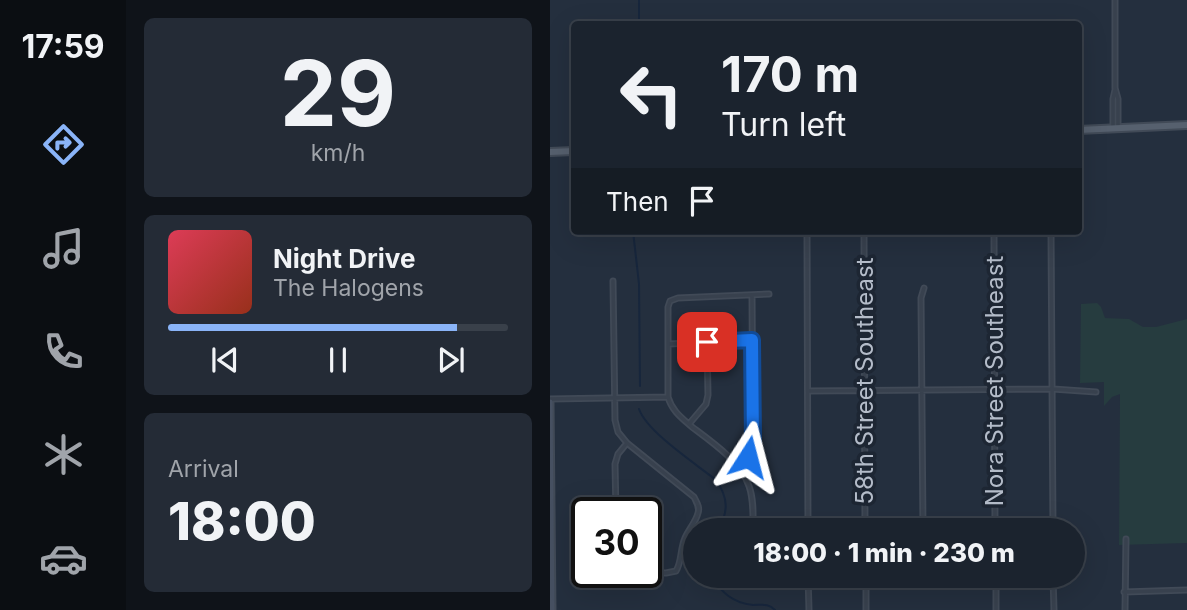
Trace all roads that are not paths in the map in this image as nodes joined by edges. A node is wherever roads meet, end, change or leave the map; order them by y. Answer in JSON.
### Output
{"nodes":[{"id":1,"x":1115,"y":0,"type":"edge"},
{"id":2,"x":1188,"y":125,"type":"edge"},
{"id":3,"x":1116,"y":128,"type":"junction"},
{"id":4,"x":1082,"y":130,"type":"edge"},
{"id":5,"x":571,"y":151,"type":"edge"},
{"id":6,"x":550,"y":152,"type":"edge"},
{"id":7,"x":807,"y":235,"type":"edge"},
{"id":8,"x":864,"y":235,"type":"edge"},
{"id":9,"x":994,"y":235,"type":"edge"},
{"id":10,"x":1051,"y":235,"type":"edge"},
{"id":11,"x":613,"y":281,"type":"dead end"},
{"id":12,"x":924,"y":288,"type":"dead end"},
{"id":13,"x":769,"y":294,"type":"dead end"},
{"id":14,"x":752,"y":295,"type":"junction"},
{"id":15,"x":752,"y":340,"type":"junction"},
{"id":16,"x":707,"y":342,"type":"junction"},
{"id":17,"x":668,"y":344,"type":"junction"},
{"id":18,"x":994,"y":390,"type":"junction"},
{"id":19,"x":1053,"y":390,"type":"junction"},
{"id":20,"x":807,"y":391,"type":"junction"},
{"id":21,"x":864,"y":391,"type":"junction"},
{"id":22,"x":922,"y":391,"type":"junction"},
{"id":23,"x":1096,"y":392,"type":"dead end"},
{"id":24,"x":668,"y":397,"type":"junction"},
{"id":25,"x":615,"y":398,"type":"junction"},
{"id":26,"x":550,"y":401,"type":"edge"},
{"id":27,"x":689,"y":424,"type":"junction"},
{"id":28,"x":627,"y":443,"type":"junction"},
{"id":29,"x":550,"y":464,"type":"edge"},
{"id":30,"x":738,"y":465,"type":"junction"},
{"id":31,"x":616,"y":497,"type":"edge"},
{"id":32,"x":753,"y":518,"type":"edge"},
{"id":33,"x":808,"y":518,"type":"edge"},
{"id":34,"x":865,"y":518,"type":"edge"},
{"id":35,"x":923,"y":518,"type":"edge"},
{"id":36,"x":995,"y":518,"type":"edge"},
{"id":37,"x":1053,"y":518,"type":"edge"},
{"id":38,"x":1126,"y":540,"type":"dead end"},
{"id":39,"x":662,"y":573,"type":"edge"},
{"id":40,"x":808,"y":588,"type":"edge"},
{"id":41,"x":866,"y":588,"type":"edge"},
{"id":42,"x":996,"y":588,"type":"edge"},
{"id":43,"x":1053,"y":588,"type":"edge"},
{"id":44,"x":1188,"y":590,"type":"edge"},
{"id":45,"x":1124,"y":592,"type":"junction"},
{"id":46,"x":552,"y":610,"type":"edge"},
{"id":47,"x":809,"y":610,"type":"edge"},
{"id":48,"x":866,"y":610,"type":"edge"},
{"id":49,"x":996,"y":610,"type":"edge"},
{"id":50,"x":1053,"y":610,"type":"edge"},
{"id":51,"x":1125,"y":610,"type":"edge"}],
"edges":[{"from":1,"to":3,"type":"street"},
{"from":2,"to":3,"type":"main road"},
{"from":3,"to":4,"type":"main road"},
{"from":5,"to":6,"type":"main road"},
{"from":7,"to":20,"type":"street"},
{"from":8,"to":21,"type":"street","name":"58th Street Southeast"},
{"from":9,"to":18,"type":"street","name":"Nora Street Southeast"},
{"from":10,"to":19,"type":"street"},
{"from":11,"to":25,"type":"street"},
{"from":12,"to":22,"type":"street"},
{"from":13,"to":14,"type":"street"},
{"from":14,"to":15,"type":"street"},
{"from":14,"to":17,"type":"street"},
{"from":15,"to":16,"type":"street"},
{"from":15,"to":30,"type":"street"},
{"from":16,"to":17,"type":"street"},
{"from":16,"to":27,"type":"street"},
{"from":17,"to":24,"type":"street"},
{"from":18,"to":19,"type":"street"},
{"from":18,"to":22,"type":"street"},
{"from":18,"to":36,"type":"street","name":"Nora Street Southeast"},
{"from":19,"to":23,"type":"street"},
{"from":19,"to":37,"type":"street"},
{"from":20,"to":21,"type":"street"},
{"from":20,"to":33,"type":"street"},
{"from":21,"to":22,"type":"street"},
{"from":21,"to":34,"type":"street","name":"58th Street Southeast"},
{"from":22,"to":35,"type":"street"},
{"from":24,"to":25,"type":"street"},
{"from":24,"to":27,"type":"street"},
{"from":25,"to":26,"type":"street"},
{"from":25,"to":28,"type":"street"},
{"from":26,"to":29,"type":"main road"},
{"from":27,"to":30,"type":"street"},
{"from":28,"to":31,"type":"street"},
{"from":28,"to":39,"type":"street"},
{"from":29,"to":46,"type":"main road"},
{"from":30,"to":32,"type":"street"},
{"from":38,"to":45,"type":"street"},
{"from":40,"to":47,"type":"street"},
{"from":41,"to":48,"type":"street"},
{"from":42,"to":49,"type":"street"},
{"from":43,"to":50,"type":"street"},
{"from":44,"to":45,"type":"street"},
{"from":45,"to":51,"type":"street"}]}
